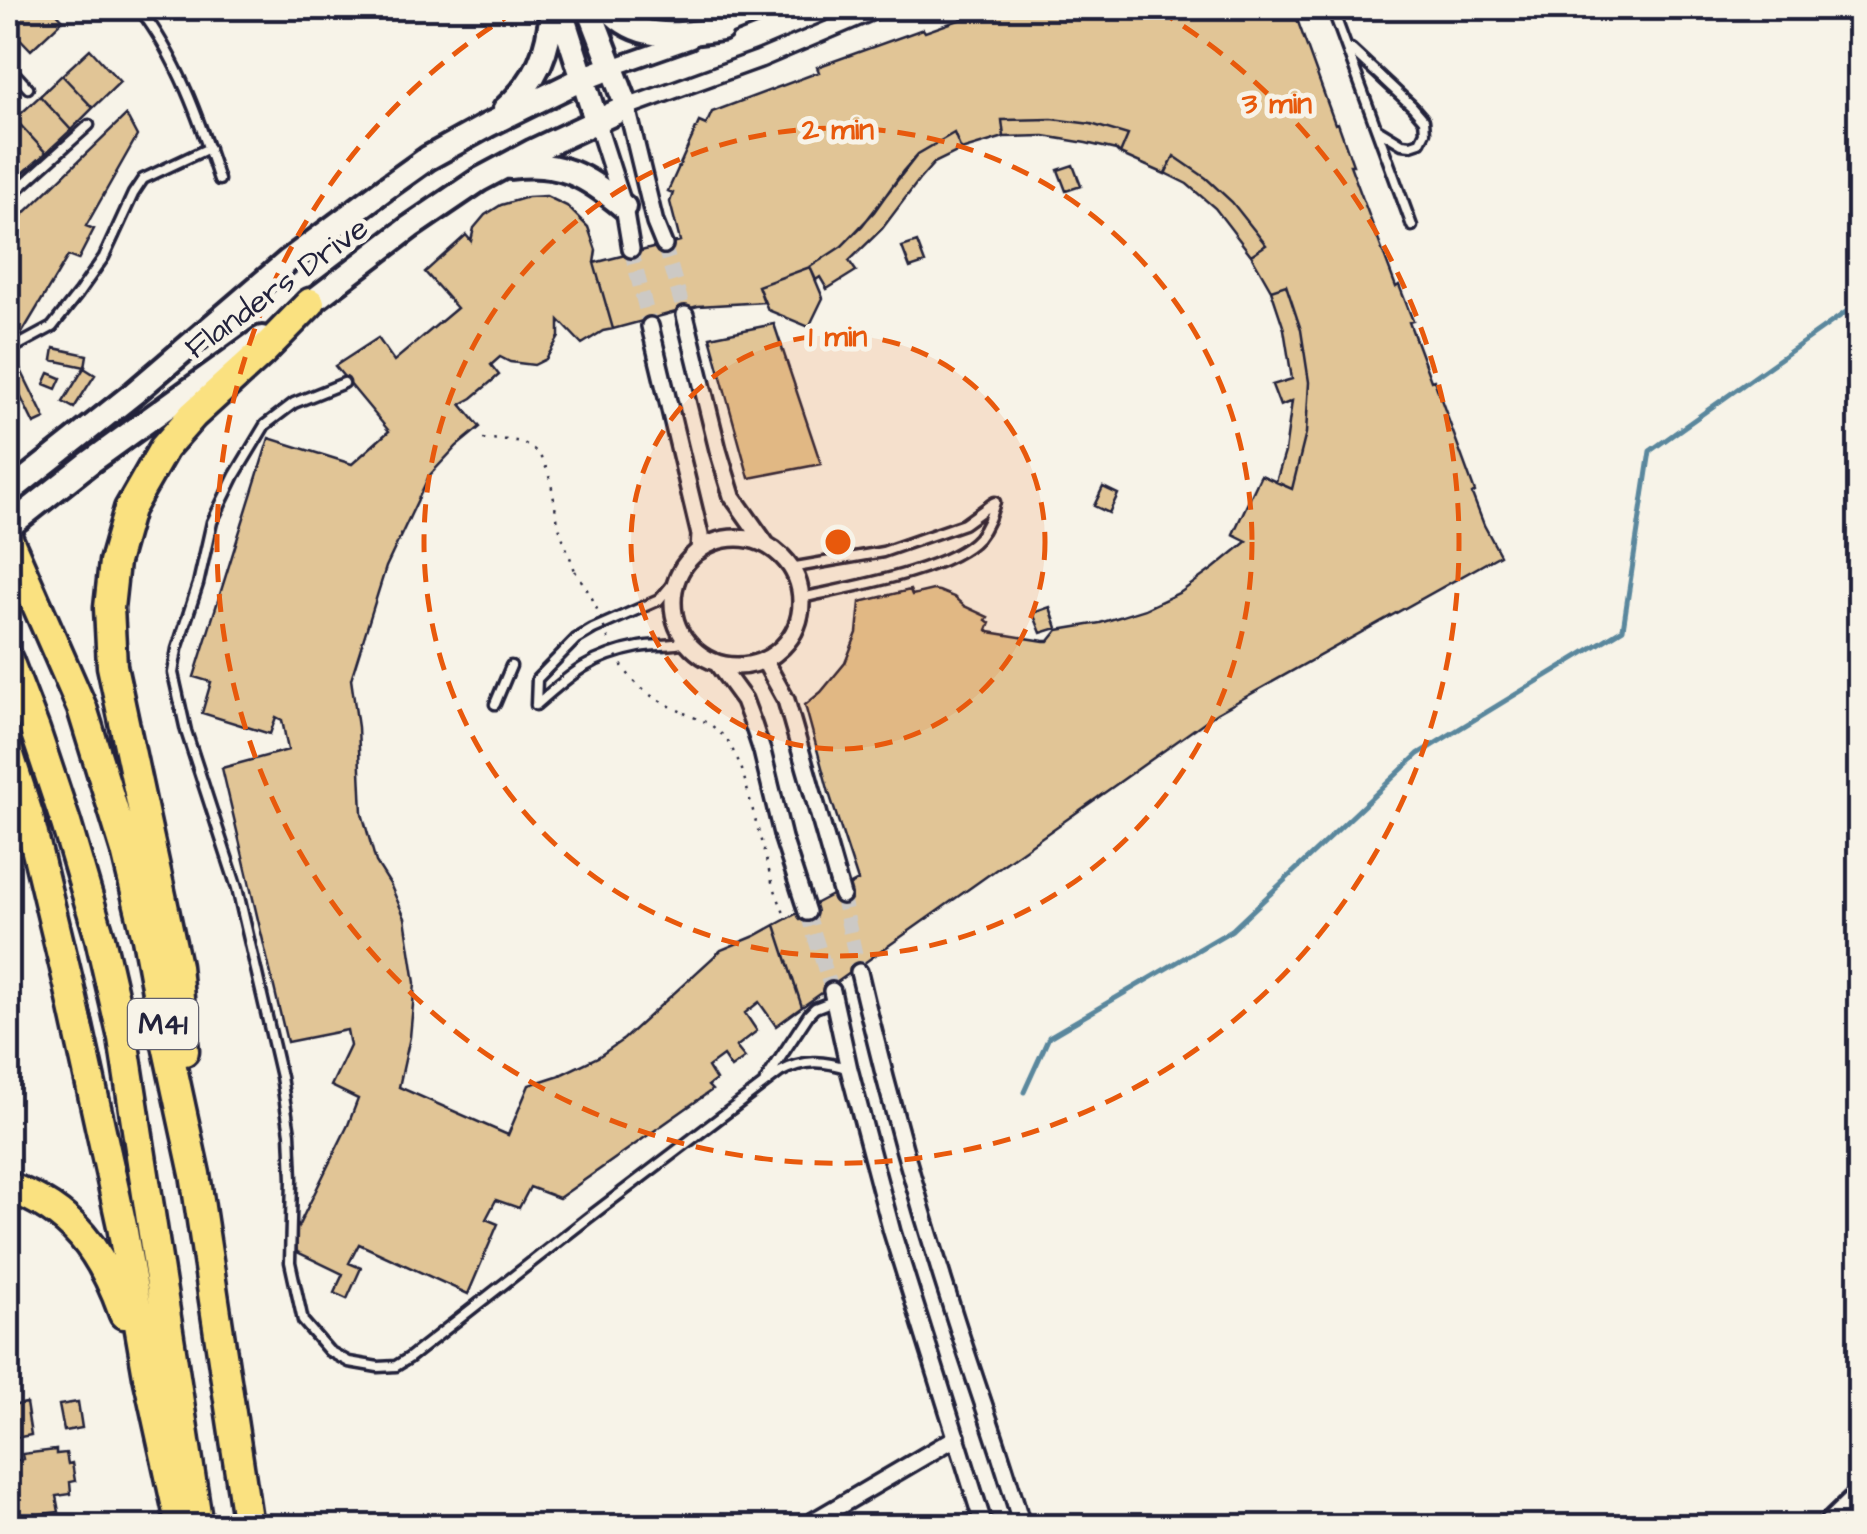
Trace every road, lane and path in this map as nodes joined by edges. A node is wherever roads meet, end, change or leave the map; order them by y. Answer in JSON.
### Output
{"nodes":[{"id":1,"x":139,"y":8,"type":"edge"},
{"id":2,"x":556,"y":8,"type":"edge"},
{"id":3,"x":589,"y":8,"type":"edge"},
{"id":4,"x":608,"y":8,"type":"edge"},
{"id":5,"x":775,"y":8,"type":"edge"},
{"id":6,"x":880,"y":8,"type":"edge"},
{"id":7,"x":1332,"y":8,"type":"edge"},
{"id":8,"x":720,"y":29,"type":"junction"},
{"id":9,"x":1348,"y":46,"type":"junction"},
{"id":10,"x":8,"y":66,"type":"edge"},
{"id":11,"x":613,"y":67,"type":"junction"},
{"id":12,"x":582,"y":78,"type":"junction"},
{"id":13,"x":28,"y":88,"type":"dead end"},
{"id":14,"x":627,"y":107,"type":"junction"},
{"id":15,"x":596,"y":120,"type":"junction"},
{"id":16,"x":488,"y":124,"type":"junction"},
{"id":17,"x":89,"y":126,"type":"dead end"},
{"id":18,"x":1377,"y":128,"type":"junction"},
{"id":19,"x":209,"y":148,"type":"junction"},
{"id":20,"x":504,"y":168,"type":"junction"},
{"id":21,"x":219,"y":180,"type":"dead end"},
{"id":22,"x":8,"y":198,"type":"edge"},
{"id":23,"x":624,"y":207,"type":"junction"},
{"id":24,"x":1412,"y":226,"type":"dead end"},
{"id":25,"x":664,"y":245,"type":"tunnel mouth"},
{"id":26,"x":631,"y":250,"type":"tunnel mouth"},
{"id":27,"x":310,"y":303,"type":"junction"},
{"id":28,"x":685,"y":314,"type":"tunnel mouth"},
{"id":29,"x":650,"y":326,"type":"tunnel mouth"},
{"id":30,"x":8,"y":346,"type":"edge"},
{"id":31,"x":344,"y":383,"type":"dead end"},
{"id":32,"x":483,"y":439,"type":"dead end"},
{"id":33,"x":8,"y":492,"type":"edge"},
{"id":34,"x":8,"y":527,"type":"edge"},
{"id":35,"x":8,"y":540,"type":"edge"},
{"id":36,"x":768,"y":548,"type":"junction"},
{"id":37,"x":699,"y":551,"type":"junction"},
{"id":38,"x":790,"y":568,"type":"junction"},
{"id":39,"x":678,"y":578,"type":"junction"},
{"id":40,"x":801,"y":598,"type":"junction"},
{"id":41,"x":687,"y":642,"type":"junction"},
{"id":42,"x":8,"y":660,"type":"edge"},
{"id":43,"x":764,"y":660,"type":"junction"},
{"id":44,"x":717,"y":663,"type":"junction"},
{"id":45,"x":511,"y":666,"type":"dead end"},
{"id":46,"x":495,"y":704,"type":"dead end"},
{"id":47,"x":8,"y":752,"type":"edge"},
{"id":48,"x":842,"y":895,"type":"tunnel mouth"},
{"id":49,"x":807,"y":912,"type":"tunnel mouth"},
{"id":50,"x":786,"y":916,"type":"dead end"},
{"id":51,"x":859,"y":972,"type":"tunnel mouth"},
{"id":52,"x":832,"y":996,"type":"joint"},
{"id":53,"x":849,"y":1069,"type":"junction"},
{"id":54,"x":760,"y":1089,"type":"junction"},
{"id":55,"x":196,"y":1174,"type":"junction"},
{"id":56,"x":8,"y":1186,"type":"edge"},
{"id":57,"x":148,"y":1376,"type":"junction"},
{"id":58,"x":957,"y":1437,"type":"junction"},
{"id":59,"x":1860,"y":1491,"type":"edge"},
{"id":60,"x":181,"y":1526,"type":"edge"},
{"id":61,"x":198,"y":1526,"type":"edge"},
{"id":62,"x":248,"y":1526,"type":"edge"},
{"id":63,"x":805,"y":1526,"type":"edge"},
{"id":64,"x":984,"y":1526,"type":"edge"},
{"id":65,"x":1022,"y":1526,"type":"edge"},
{"id":66,"x":1824,"y":1526,"type":"edge"}],
"edges":[{"from":1,"to":19,"type":"lane"},
{"from":2,"to":12,"type":"street"},
{"from":2,"to":16,"type":"street"},
{"from":3,"to":11,"type":"street"},
{"from":4,"to":8,"type":"street"},
{"from":5,"to":8,"type":"street"},
{"from":6,"to":14,"type":"street"},
{"from":7,"to":9,"type":"lane"},
{"from":8,"to":11,"type":"street"},
{"from":9,"to":18,"type":"lane"},
{"from":9,"to":18,"type":"lane"},
{"from":10,"to":13,"type":"lane"},
{"from":11,"to":12,"type":"street","name":"Flanders Drive"},
{"from":11,"to":14,"type":"street"},
{"from":12,"to":15,"type":"street"},
{"from":12,"to":16,"type":"street","name":"Flanders Drive"},
{"from":14,"to":15,"type":"street","name":"Flanders Drive"},
{"from":14,"to":25,"type":"street"},
{"from":15,"to":20,"type":"street","name":"Flanders Drive"},
{"from":15,"to":23,"type":"street"},
{"from":16,"to":33,"type":"street","name":"Flanders Drive"},
{"from":17,"to":22,"type":"lane"},
{"from":18,"to":24,"type":"lane"},
{"from":19,"to":21,"type":"lane"},
{"from":19,"to":30,"type":"lane"},
{"from":20,"to":23,"type":"street"},
{"from":20,"to":27,"type":"street","name":"Flanders Drive"},
{"from":23,"to":26,"type":"street"},
{"from":27,"to":34,"type":"street","name":"Flanders Drive"},
{"from":27,"to":55,"type":"highway"},
{"from":28,"to":36,"type":"street"},
{"from":29,"to":37,"type":"street"},
{"from":31,"to":54,"type":"lane"},
{"from":32,"to":50,"type":"path","bridge":true},
{"from":35,"to":55,"type":"highway","number":"M41"},
{"from":36,"to":37,"type":"street"},
{"from":36,"to":38,"type":"street"},
{"from":37,"to":39,"type":"street"},
{"from":38,"to":40,"type":"street"},
{"from":38,"to":40,"type":"lane"},
{"from":39,"to":41,"type":"street"},
{"from":39,"to":41,"type":"lane"},
{"from":40,"to":43,"type":"street"},
{"from":41,"to":44,"type":"street"},
{"from":42,"to":61,"type":"highway","number":"M41"},
{"from":43,"to":44,"type":"street"},
{"from":43,"to":48,"type":"street"},
{"from":44,"to":49,"type":"street"},
{"from":45,"to":46,"type":"lane"},
{"from":47,"to":57,"type":"highway"},
{"from":51,"to":65,"type":"street"},
{"from":52,"to":53,"type":"street"},
{"from":52,"to":54,"type":"lane"},
{"from":53,"to":54,"type":"lane"},
{"from":53,"to":58,"type":"street"},
{"from":55,"to":62,"type":"highway","number":"M41"},
{"from":56,"to":57,"type":"highway"},
{"from":57,"to":60,"type":"highway"},
{"from":58,"to":63,"type":"street"},
{"from":58,"to":64,"type":"street"},
{"from":59,"to":66,"type":"street"}]}
